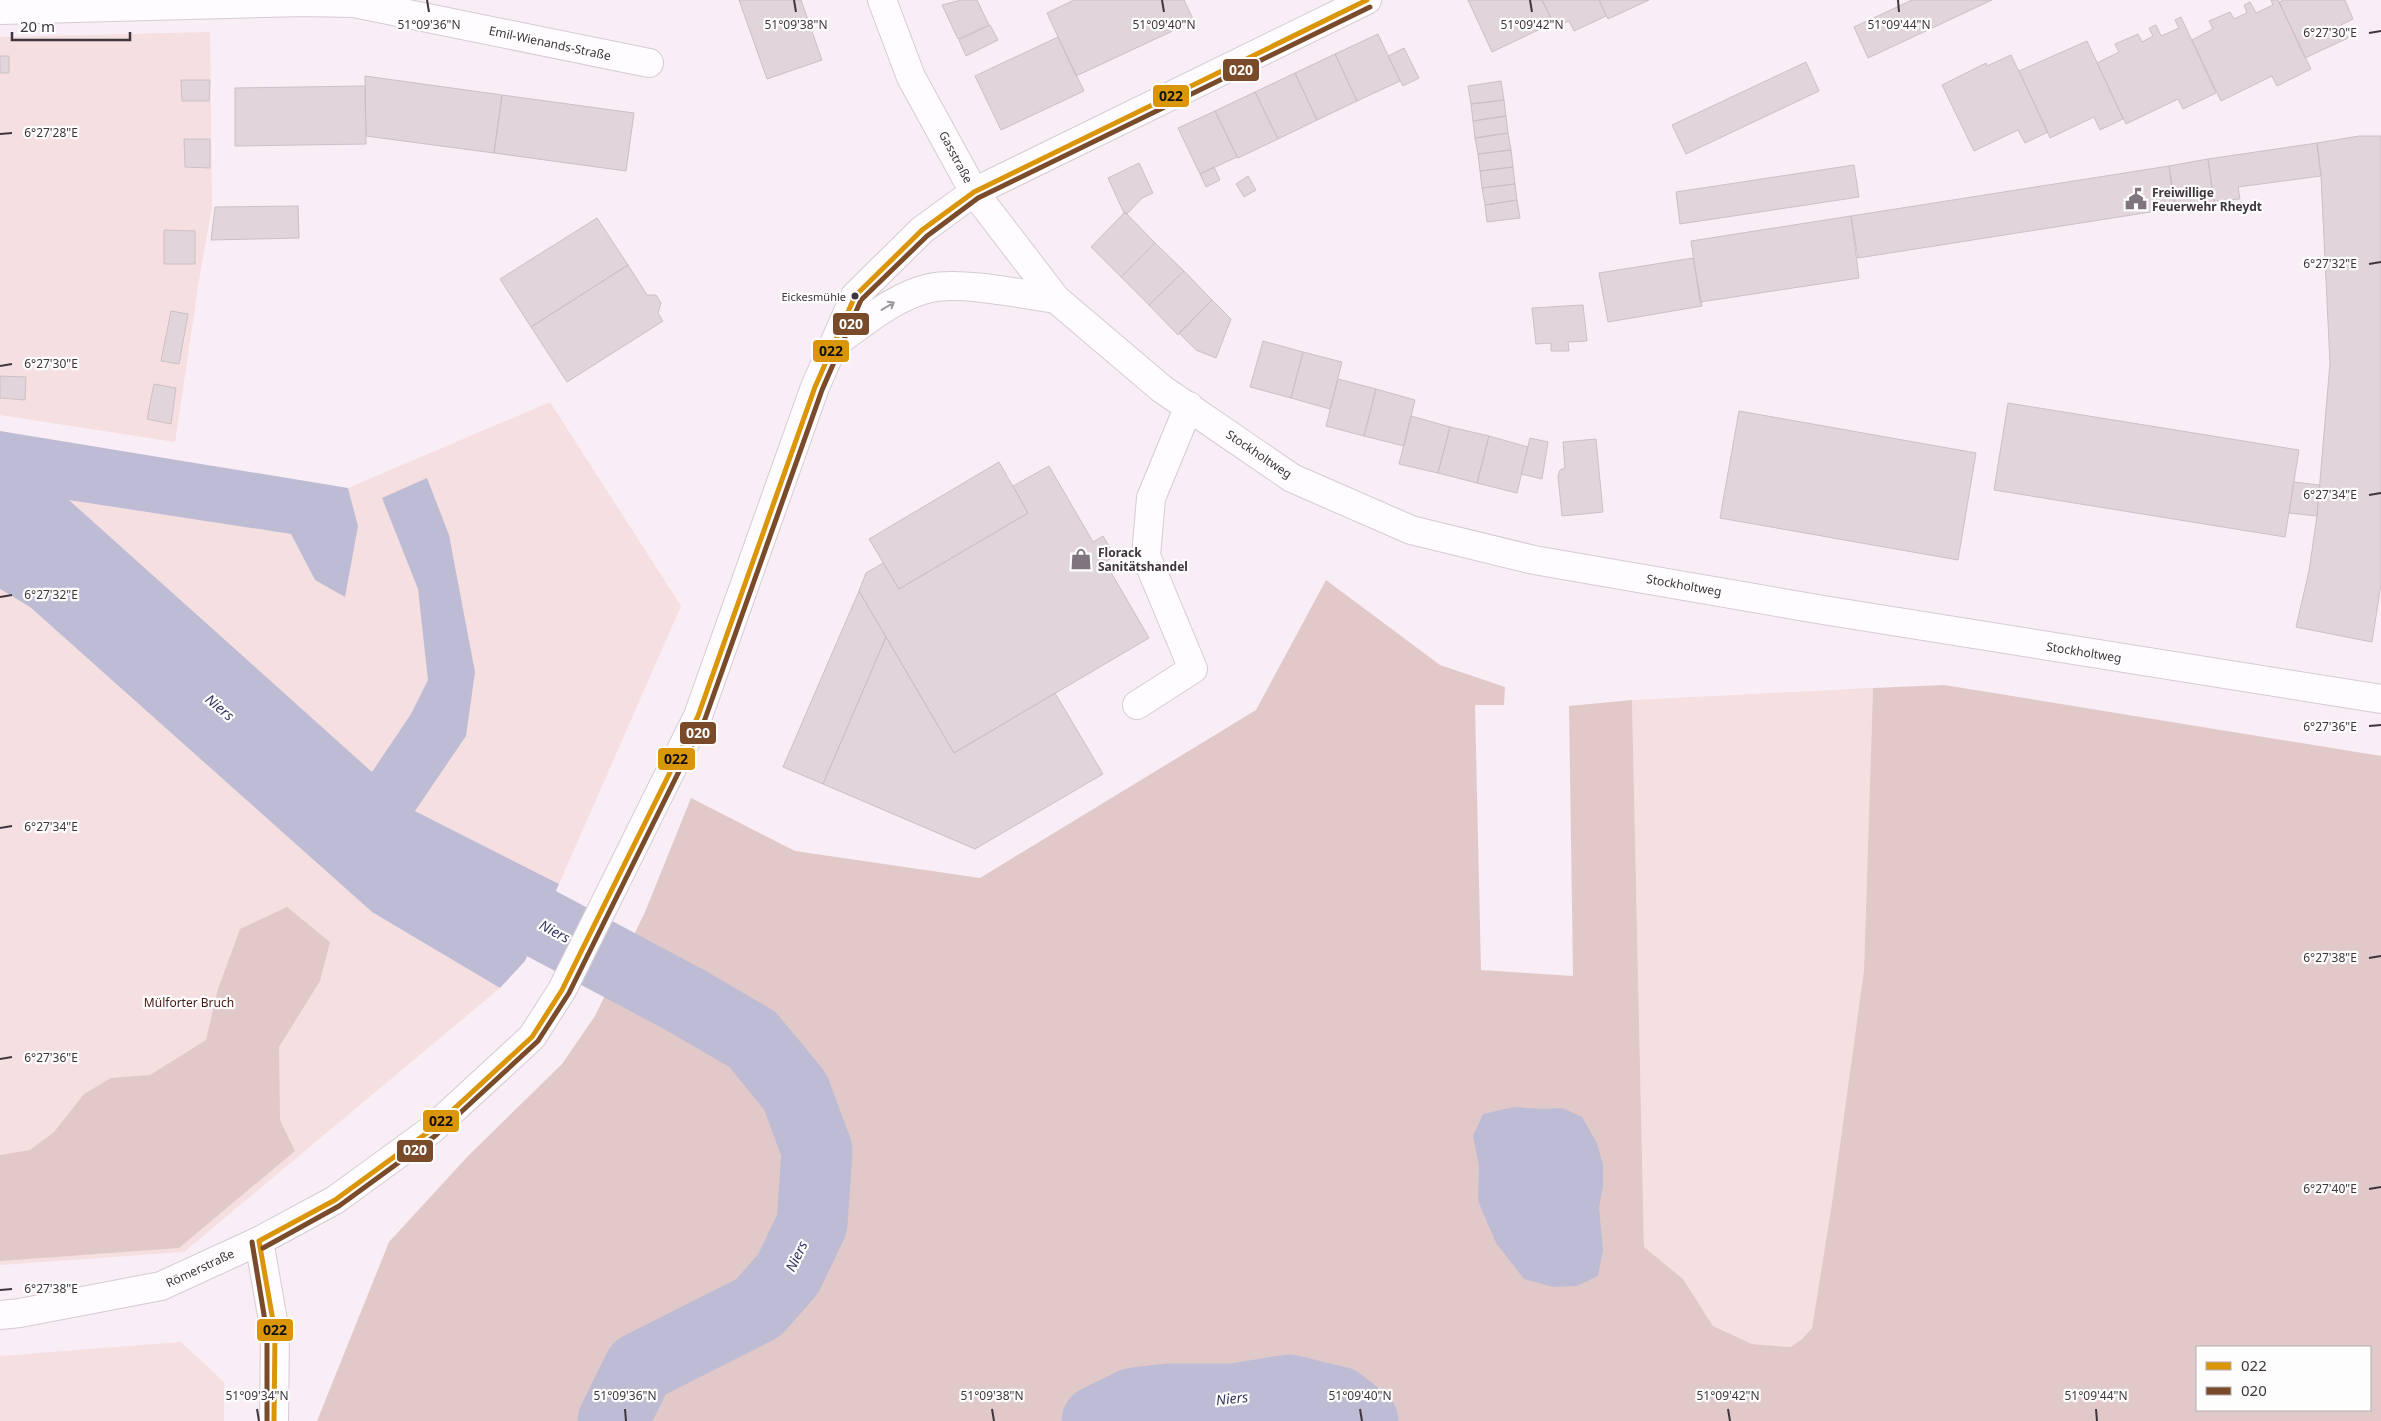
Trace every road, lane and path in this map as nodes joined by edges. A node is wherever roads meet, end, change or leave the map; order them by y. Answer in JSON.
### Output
{"nodes":[{"id":1,"x":882,"y":0,"type":"edge"},
{"id":2,"x":1367,"y":0,"type":"edge"},
{"id":3,"x":303,"y":1,"type":"edge"},
{"id":4,"x":0,"y":10,"type":"edge"},
{"id":5,"x":649,"y":63,"type":"dead end"},
{"id":6,"x":974,"y":192,"type":"junction"},
{"id":7,"x":1056,"y":299,"type":"junction"},
{"id":8,"x":834,"y":344,"type":"junction"},
{"id":9,"x":1189,"y":406,"type":"junction"},
{"id":10,"x":2381,"y":699,"type":"edge"},
{"id":11,"x":1137,"y":705,"type":"dead end"},
{"id":12,"x":259,"y":1241,"type":"junction"},
{"id":13,"x":0,"y":1314,"type":"edge"},
{"id":14,"x":274,"y":1421,"type":"edge"}],
"edges":[{"from":1,"to":6,"type":"street","name":"Gasstraße"},
{"from":2,"to":6,"type":"street","name":"Römerstraße"},
{"from":3,"to":4,"type":"street","name":"Emil-Wienands-Straße"},
{"from":3,"to":5,"type":"street","name":"Emil-Wienands-Straße"},
{"from":6,"to":7,"type":"street","name":"Gasstraße"},
{"from":6,"to":8,"type":"street","name":"Römerstraße"},
{"from":8,"to":7,"type":"street","one_way":true},
{"from":7,"to":9,"type":"street","name":"Stockholtweg"},
{"from":8,"to":12,"type":"street","name":"Römerstraße"},
{"from":9,"to":10,"type":"street","name":"Stockholtweg"},
{"from":9,"to":11,"type":"street"},
{"from":12,"to":13,"type":"street","name":"Römerstraße"},
{"from":12,"to":14,"type":"street"}]}
